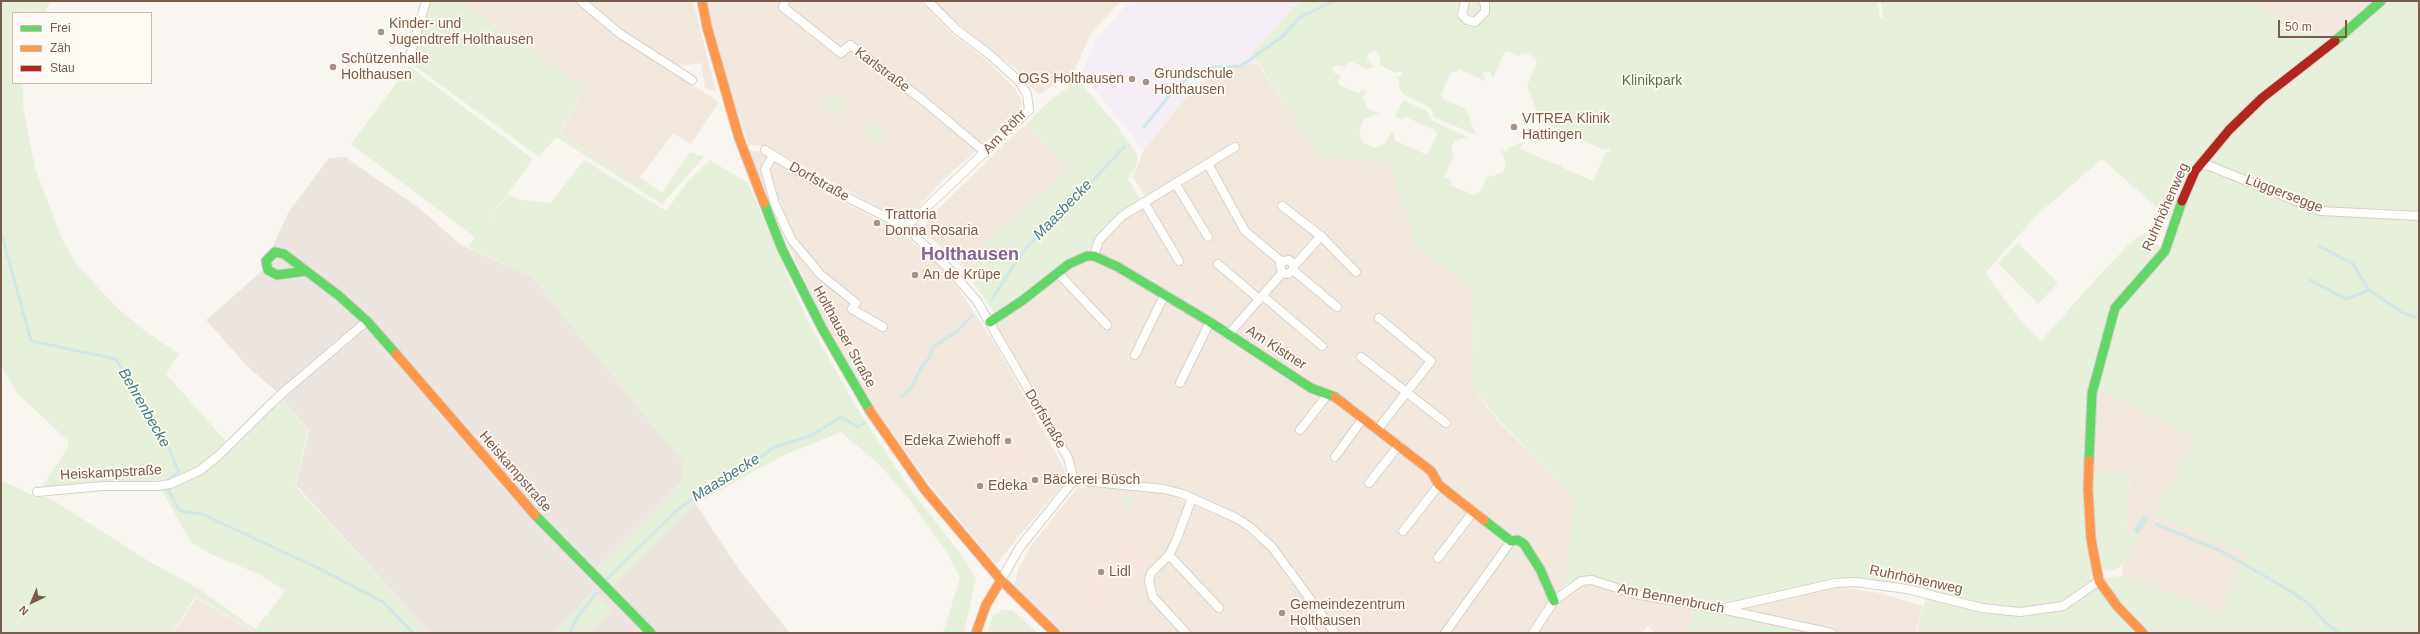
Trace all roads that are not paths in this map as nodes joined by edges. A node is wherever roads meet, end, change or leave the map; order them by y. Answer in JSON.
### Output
{"nodes":[{"id":1,"x":426,"y":1,"type":"edge"},
{"id":2,"x":581,"y":1,"type":"edge"},
{"id":3,"x":702,"y":1,"type":"edge"},
{"id":4,"x":785,"y":1,"type":"edge"},
{"id":5,"x":928,"y":1,"type":"edge"},
{"id":6,"x":1464,"y":1,"type":"edge"},
{"id":7,"x":1483,"y":1,"type":"edge"},
{"id":8,"x":2381,"y":1,"type":"edge"},
{"id":9,"x":410,"y":56,"type":"dead end"},
{"id":10,"x":692,"y":80,"type":"dead end"},
{"id":11,"x":1235,"y":147,"type":"dead end"},
{"id":12,"x":765,"y":150,"type":"dead end"},
{"id":13,"x":986,"y":153,"type":"junction"},
{"id":14,"x":773,"y":156,"type":"junction"},
{"id":15,"x":1208,"y":164,"type":"junction"},
{"id":16,"x":2200,"y":165,"type":"junction"},
{"id":17,"x":1175,"y":183,"type":"junction"},
{"id":18,"x":1144,"y":202,"type":"junction"},
{"id":19,"x":1282,"y":206,"type":"dead end"},
{"id":20,"x":2419,"y":216,"type":"edge"},
{"id":21,"x":906,"y":227,"type":"junction"},
{"id":22,"x":1321,"y":236,"type":"junction"},
{"id":23,"x":1208,"y":237,"type":"dead end"},
{"id":24,"x":1094,"y":256,"type":"junction"},
{"id":25,"x":1179,"y":261,"type":"dead end"},
{"id":26,"x":1282,"y":262,"type":"junction"},
{"id":27,"x":1218,"y":264,"type":"dead end"},
{"id":28,"x":1293,"y":268,"type":"junction"},
{"id":29,"x":306,"y":270,"type":"dead end"},
{"id":30,"x":1356,"y":272,"type":"dead end"},
{"id":31,"x":1058,"y":273,"type":"junction"},
{"id":32,"x":1282,"y":273,"type":"junction"},
{"id":33,"x":1165,"y":294,"type":"junction"},
{"id":34,"x":1261,"y":298,"type":"junction"},
{"id":35,"x":1337,"y":307,"type":"dead end"},
{"id":36,"x":1380,"y":318,"type":"dead end"},
{"id":37,"x":366,"y":321,"type":"junction"},
{"id":38,"x":990,"y":322,"type":"junction"},
{"id":39,"x":1210,"y":322,"type":"junction"},
{"id":40,"x":1107,"y":324,"type":"dead end"},
{"id":41,"x":883,"y":327,"type":"dead end"},
{"id":42,"x":1229,"y":334,"type":"junction"},
{"id":43,"x":1322,"y":346,"type":"dead end"},
{"id":44,"x":1136,"y":355,"type":"dead end"},
{"id":45,"x":1361,"y":357,"type":"dead end"},
{"id":46,"x":1180,"y":383,"type":"dead end"},
{"id":47,"x":1407,"y":392,"type":"junction"},
{"id":48,"x":1328,"y":394,"type":"junction"},
{"id":49,"x":1364,"y":418,"type":"junction"},
{"id":50,"x":1446,"y":423,"type":"dead end"},
{"id":51,"x":1378,"y":429,"type":"junction"},
{"id":52,"x":1300,"y":430,"type":"dead end"},
{"id":53,"x":1399,"y":445,"type":"junction"},
{"id":54,"x":1335,"y":457,"type":"dead end"},
{"id":55,"x":1074,"y":480,"type":"junction"},
{"id":56,"x":1369,"y":483,"type":"dead end"},
{"id":57,"x":1439,"y":485,"type":"junction"},
{"id":58,"x":37,"y":492,"type":"dead end"},
{"id":59,"x":1192,"y":498,"type":"junction"},
{"id":60,"x":1474,"y":512,"type":"junction"},
{"id":61,"x":1403,"y":531,"type":"dead end"},
{"id":62,"x":1511,"y":541,"type":"junction"},
{"id":63,"x":1169,"y":555,"type":"junction"},
{"id":64,"x":1438,"y":558,"type":"dead end"},
{"id":65,"x":1001,"y":580,"type":"junction"},
{"id":66,"x":2099,"y":581,"type":"junction"},
{"id":67,"x":1554,"y":601,"type":"junction"},
{"id":68,"x":1219,"y":608,"type":"dead end"},
{"id":69,"x":1722,"y":609,"type":"junction"},
{"id":70,"x":1306,"y":622,"type":"dead end"},
{"id":71,"x":1449,"y":632,"type":"edge"},
{"id":72,"x":651,"y":633,"type":"edge"},
{"id":73,"x":976,"y":633,"type":"edge"},
{"id":74,"x":1055,"y":633,"type":"edge"},
{"id":75,"x":1186,"y":633,"type":"edge"},
{"id":76,"x":1314,"y":633,"type":"edge"},
{"id":77,"x":1336,"y":633,"type":"edge"},
{"id":78,"x":1533,"y":633,"type":"edge"},
{"id":79,"x":1832,"y":633,"type":"edge"},
{"id":80,"x":2143,"y":633,"type":"edge"}],
"edges":[{"from":1,"to":9,"type":"street"},
{"from":2,"to":10,"type":"street"},
{"from":3,"to":65,"type":"street","name":"Holthauser Straße"},
{"from":4,"to":13,"type":"street","name":"Karlstraße"},
{"from":5,"to":13,"type":"street","name":"Am Röhr"},
{"from":6,"to":7,"type":"street"},
{"from":8,"to":16,"type":"street","name":"Ruhrhöhenweg"},
{"from":11,"to":15,"type":"street"},
{"from":12,"to":14,"type":"street","name":"Dorfstraße"},
{"from":13,"to":21,"type":"street","name":"Am Röhr"},
{"from":14,"to":21,"type":"street","name":"Dorfstraße"},
{"from":14,"to":41,"type":"street","name":"Dorfstraße"},
{"from":15,"to":17,"type":"street"},
{"from":15,"to":26,"type":"street"},
{"from":16,"to":20,"type":"street","name":"Lüggersegge"},
{"from":16,"to":66,"type":"street","name":"Ruhrhöhenweg"},
{"from":17,"to":18,"type":"street"},
{"from":17,"to":23,"type":"street"},
{"from":18,"to":24,"type":"street"},
{"from":18,"to":25,"type":"street"},
{"from":19,"to":22,"type":"street"},
{"from":21,"to":38,"type":"street","name":"Dorfstraße"},
{"from":22,"to":28,"type":"street"},
{"from":22,"to":30,"type":"street"},
{"from":24,"to":31,"type":"street"},
{"from":24,"to":33,"type":"street","name":"Am Kistner"},
{"from":26,"to":28,"type":"street"},
{"from":26,"to":32,"type":"street"},
{"from":27,"to":34,"type":"street"},
{"from":28,"to":32,"type":"street"},
{"from":28,"to":35,"type":"street"},
{"from":29,"to":37,"type":"street","name":"Heiskampstraße"},
{"from":31,"to":38,"type":"street"},
{"from":31,"to":40,"type":"street"},
{"from":32,"to":34,"type":"street"},
{"from":33,"to":39,"type":"street","name":"Am Kistner"},
{"from":33,"to":44,"type":"street"},
{"from":34,"to":42,"type":"street"},
{"from":34,"to":43,"type":"street"},
{"from":36,"to":47,"type":"street"},
{"from":37,"to":58,"type":"street","name":"Heiskampstraße"},
{"from":37,"to":72,"type":"street","name":"Heiskampstraße"},
{"from":38,"to":55,"type":"street","name":"Dorfstraße"},
{"from":39,"to":42,"type":"street","name":"Am Kistner"},
{"from":39,"to":46,"type":"street"},
{"from":42,"to":48,"type":"street","name":"Am Kistner"},
{"from":45,"to":47,"type":"street"},
{"from":47,"to":50,"type":"street"},
{"from":47,"to":51,"type":"street"},
{"from":48,"to":49,"type":"street","name":"Am Kistner"},
{"from":48,"to":52,"type":"street"},
{"from":49,"to":51,"type":"street","name":"Am Kistner"},
{"from":49,"to":54,"type":"street"},
{"from":51,"to":53,"type":"street","name":"Am Kistner"},
{"from":53,"to":56,"type":"street"},
{"from":53,"to":57,"type":"street","name":"Am Kistner"},
{"from":55,"to":59,"type":"street"},
{"from":55,"to":65,"type":"street"},
{"from":57,"to":60,"type":"street","name":"Am Kistner"},
{"from":57,"to":61,"type":"street"},
{"from":59,"to":63,"type":"street"},
{"from":59,"to":77,"type":"street"},
{"from":60,"to":62,"type":"street","name":"Am Kistner"},
{"from":60,"to":64,"type":"street"},
{"from":62,"to":67,"type":"street","name":"Am Kistner"},
{"from":62,"to":71,"type":"street"},
{"from":63,"to":68,"type":"street"},
{"from":63,"to":75,"type":"street"},
{"from":65,"to":73,"type":"street"},
{"from":65,"to":74,"type":"street","name":"Holthauser Straße"},
{"from":66,"to":69,"type":"street","name":"Ruhrhöhenweg"},
{"from":66,"to":80,"type":"street","name":"Ruhrhöhenweg"},
{"from":67,"to":69,"type":"street","name":"Am Bennenbruch"},
{"from":67,"to":78,"type":"street","name":"Am Bennenbruch"},
{"from":69,"to":79,"type":"street","name":"Am Bennenbruch"},
{"from":70,"to":76,"type":"street"}]}
